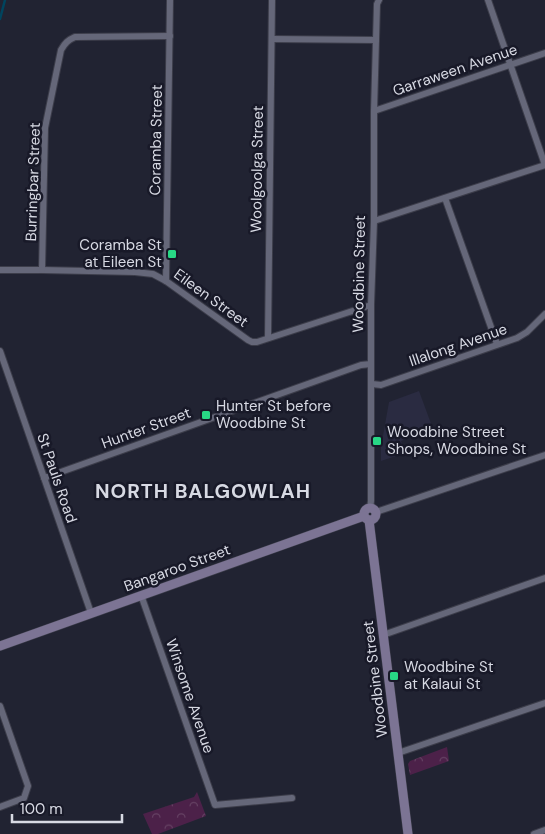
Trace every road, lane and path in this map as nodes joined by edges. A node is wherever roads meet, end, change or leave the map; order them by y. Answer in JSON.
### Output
{"nodes":[{"id":1,"x":170,"y":0,"type":"edge"},
{"id":2,"x":272,"y":0,"type":"edge"},
{"id":3,"x":378,"y":0,"type":"edge"},
{"id":4,"x":488,"y":0,"type":"edge"},
{"id":5,"x":170,"y":36,"type":"junction"},
{"id":6,"x":272,"y":40,"type":"junction"},
{"id":7,"x":376,"y":40,"type":"junction"},
{"id":8,"x":545,"y":52,"type":"edge"},
{"id":9,"x":510,"y":64,"type":"junction"},
{"id":10,"x":374,"y":111,"type":"junction"},
{"id":11,"x":545,"y":165,"type":"edge"},
{"id":12,"x":445,"y":198,"type":"junction"},
{"id":13,"x":374,"y":221,"type":"junction"},
{"id":14,"x":0,"y":270,"type":"edge"},
{"id":15,"x":42,"y":270,"type":"junction"},
{"id":16,"x":166,"y":281,"type":"junction"},
{"id":17,"x":371,"y":305,"type":"junction"},
{"id":18,"x":544,"y":317,"type":"edge"},
{"id":19,"x":268,"y":338,"type":"junction"},
{"id":20,"x":497,"y":344,"type":"junction"},
{"id":21,"x":0,"y":351,"type":"edge"},
{"id":22,"x":371,"y":364,"type":"junction"},
{"id":23,"x":372,"y":384,"type":"junction"},
{"id":24,"x":545,"y":455,"type":"edge"},
{"id":25,"x":44,"y":478,"type":"junction"},
{"id":26,"x":373,"y":510,"type":"junction"},
{"id":27,"x":366,"y":518,"type":"junction"},
{"id":28,"x":545,"y":578,"type":"edge"},
{"id":29,"x":141,"y":596,"type":"junction"},
{"id":30,"x":91,"y":613,"type":"junction"},
{"id":31,"x":383,"y":635,"type":"junction"},
{"id":32,"x":0,"y":646,"type":"edge"},
{"id":33,"x":545,"y":703,"type":"edge"},
{"id":34,"x":0,"y":706,"type":"edge"},
{"id":35,"x":398,"y":753,"type":"junction"},
{"id":36,"x":292,"y":798,"type":"dead end"},
{"id":37,"x":0,"y":807,"type":"edge"},
{"id":38,"x":545,"y":830,"type":"edge"},
{"id":39,"x":408,"y":834,"type":"edge"},
{"id":40,"x":534,"y":834,"type":"edge"}],
"edges":[{"from":1,"to":5,"type":"street","name":"Coramba Street"},
{"from":2,"to":6,"type":"street","name":"Woolgoolga Street"},
{"from":3,"to":7,"type":"street","name":"Woodbine Street"},
{"from":4,"to":9,"type":"street"},
{"from":5,"to":15,"type":"street","name":"Burringbar Street"},
{"from":5,"to":16,"type":"street","name":"Coramba Street"},
{"from":6,"to":7,"type":"street"},
{"from":6,"to":19,"type":"street","name":"Woolgoolga Street"},
{"from":7,"to":10,"type":"street","name":"Woodbine Street"},
{"from":8,"to":9,"type":"street","name":"Garraween Avenue"},
{"from":9,"to":10,"type":"street","name":"Garraween Avenue"},
{"from":9,"to":11,"type":"street"},
{"from":10,"to":13,"type":"street","name":"Woodbine Street"},
{"from":11,"to":12,"type":"street"},
{"from":12,"to":13,"type":"street"},
{"from":12,"to":20,"type":"street"},
{"from":13,"to":17,"type":"street","name":"Woodbine Street"},
{"from":14,"to":15,"type":"street","name":"Eileen Street"},
{"from":15,"to":16,"type":"street","name":"Eileen Street"},
{"from":16,"to":19,"type":"street","name":"Eileen Street"},
{"from":17,"to":19,"type":"street","name":"Eileen Street"},
{"from":17,"to":22,"type":"street","name":"Woodbine Street"},
{"from":18,"to":20,"type":"street","name":"Illalong Avenue"},
{"from":20,"to":23,"type":"street","name":"Illalong Avenue"},
{"from":21,"to":25,"type":"street","name":"St Pauls Road"},
{"from":22,"to":23,"type":"street","name":"Woodbine Street"},
{"from":22,"to":25,"type":"street","name":"Hunter Street"},
{"from":23,"to":26,"type":"street","name":"Woodbine Street"},
{"from":24,"to":26,"type":"street"},
{"from":25,"to":30,"type":"street","name":"St Pauls Road"},
{"from":26,"to":27,"type":"street"},
{"from":27,"to":29,"type":"street","name":"Bangaroo Street"},
{"from":27,"to":31,"type":"street","name":"Woodbine Street"},
{"from":28,"to":31,"type":"street"},
{"from":29,"to":30,"type":"street","name":"Bangaroo Street"},
{"from":29,"to":36,"type":"street","name":"Winsome Avenue"},
{"from":30,"to":32,"type":"street","name":"Bangaroo Street"},
{"from":31,"to":35,"type":"street","name":"Woodbine Street"},
{"from":33,"to":35,"type":"street"},
{"from":34,"to":37,"type":"street"},
{"from":35,"to":39,"type":"street","name":"Woodbine Street"},
{"from":38,"to":40,"type":"street"}]}
